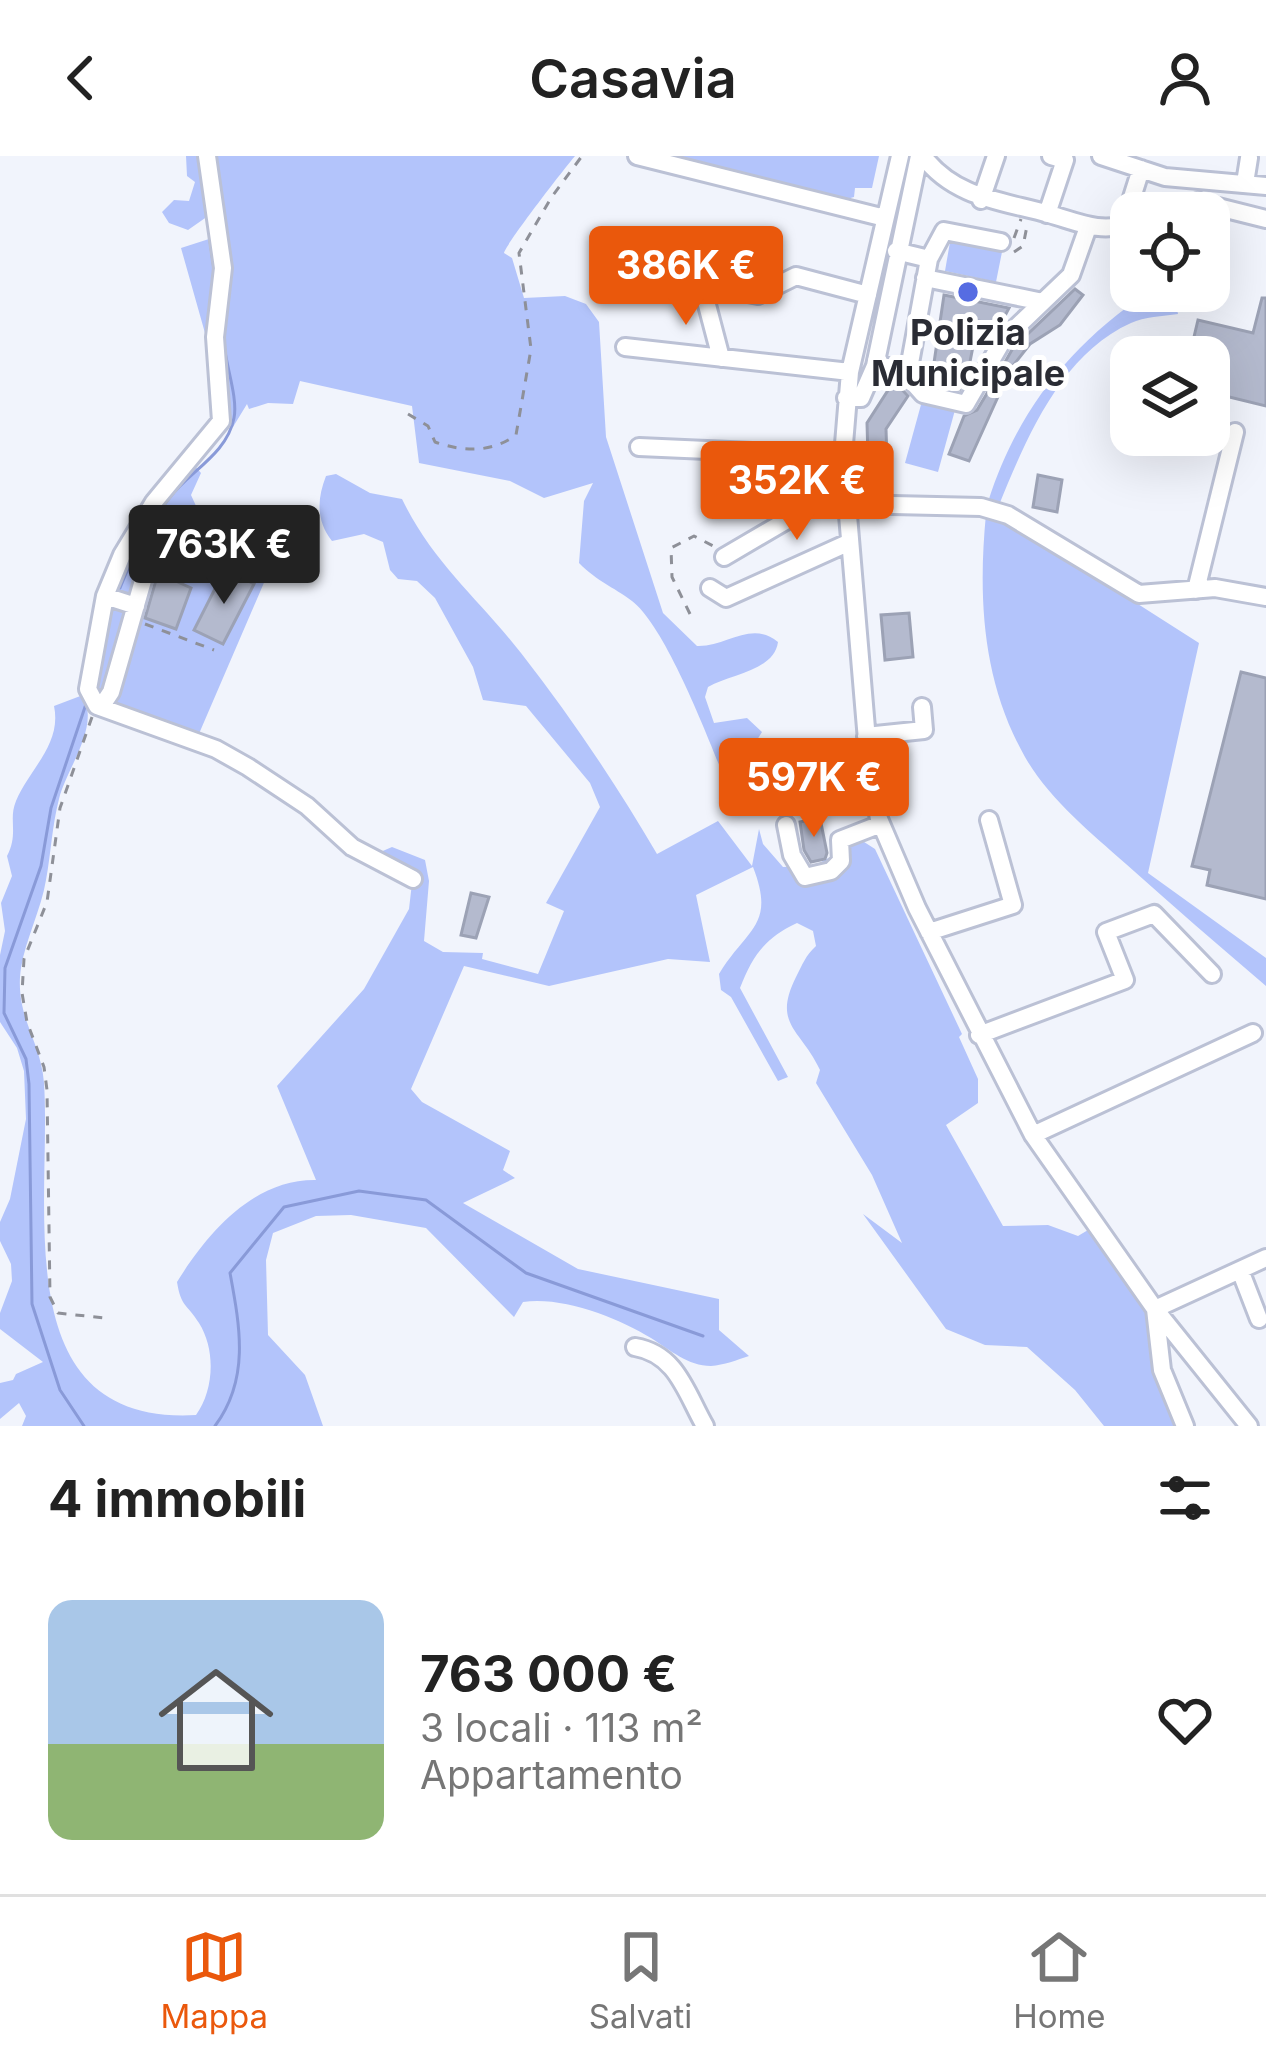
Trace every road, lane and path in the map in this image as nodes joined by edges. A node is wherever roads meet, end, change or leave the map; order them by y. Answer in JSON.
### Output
{"nodes":[{"id":1,"x":206,"y":156,"type":"edge"},
{"id":2,"x":582,"y":156,"type":"edge"},
{"id":3,"x":637,"y":156,"type":"edge"},
{"id":4,"x":900,"y":156,"type":"edge"},
{"id":5,"x":921,"y":156,"type":"edge"},
{"id":6,"x":996,"y":156,"type":"edge"},
{"id":7,"x":1051,"y":156,"type":"edge"},
{"id":8,"x":1101,"y":156,"type":"edge"},
{"id":9,"x":1166,"y":156,"type":"edge"},
{"id":10,"x":1249,"y":158,"type":"edge"},
{"id":11,"x":1141,"y":169,"type":"junction"},
{"id":12,"x":1165,"y":176,"type":"junction"},
{"id":13,"x":1255,"y":184,"type":"edge"},
{"id":14,"x":1135,"y":192,"type":"edge"},
{"id":15,"x":981,"y":200,"type":"junction"},
{"id":16,"x":1230,"y":208,"type":"edge"},
{"id":17,"x":1035,"y":214,"type":"junction"},
{"id":18,"x":1266,"y":215,"type":"edge"},
{"id":19,"x":885,"y":218,"type":"junction"},
{"id":20,"x":1110,"y":225,"type":"edge"},
{"id":21,"x":1088,"y":226,"type":"junction"},
{"id":22,"x":1003,"y":242,"type":"junction"},
{"id":23,"x":896,"y":251,"type":"junction"},
{"id":24,"x":929,"y":259,"type":"junction"},
{"id":25,"x":623,"y":268,"type":"dead end"},
{"id":26,"x":926,"y":278,"type":"junction"},
{"id":27,"x":702,"y":286,"type":"junction"},
{"id":28,"x":868,"y":295,"type":"junction"},
{"id":29,"x":1043,"y":302,"type":"junction"},
{"id":30,"x":625,"y":346,"type":"dead end"},
{"id":31,"x":721,"y":358,"type":"junction"},
{"id":32,"x":874,"y":366,"type":"junction"},
{"id":33,"x":850,"y":373,"type":"junction"},
{"id":34,"x":908,"y":374,"type":"junction"},
{"id":35,"x":846,"y":398,"type":"junction"},
{"id":36,"x":408,"y":414,"type":"dead end"},
{"id":37,"x":1235,"y":432,"type":"dead end"},
{"id":38,"x":639,"y":447,"type":"dead end"},
{"id":39,"x":843,"y":456,"type":"junction"},
{"id":40,"x":847,"y":494,"type":"junction"},
{"id":41,"x":850,"y":542,"type":"junction"},
{"id":42,"x":724,"y":557,"type":"joint"},
{"id":43,"x":146,"y":570,"type":"dead end"},
{"id":44,"x":710,"y":589,"type":"dead end"},
{"id":45,"x":1196,"y":590,"type":"junction"},
{"id":46,"x":105,"y":596,"type":"junction"},
{"id":47,"x":1266,"y":597,"type":"edge"},
{"id":48,"x":134,"y":613,"type":"junction"},
{"id":49,"x":690,"y":614,"type":"dead end"},
{"id":50,"x":214,"y":650,"type":"dead end"},
{"id":51,"x":98,"y":705,"type":"junction"},
{"id":52,"x":922,"y":707,"type":"dead end"},
{"id":53,"x":866,"y":736,"type":"junction"},
{"id":54,"x":989,"y":820,"type":"dead end"},
{"id":55,"x":881,"y":824,"type":"junction"},
{"id":56,"x":786,"y":825,"type":"dead end"},
{"id":57,"x":413,"y":879,"type":"dead end"},
{"id":58,"x":929,"y":932,"type":"junction"},
{"id":59,"x":1212,"y":974,"type":"dead end"},
{"id":60,"x":1252,"y":1033,"type":"dead end"},
{"id":61,"x":979,"y":1035,"type":"junction"},
{"id":62,"x":1033,"y":1136,"type":"junction"},
{"id":63,"x":1266,"y":1258,"type":"edge"},
{"id":64,"x":1240,"y":1270,"type":"junction"},
{"id":65,"x":1155,"y":1309,"type":"junction"},
{"id":66,"x":104,"y":1318,"type":"dead end"},
{"id":67,"x":1258,"y":1319,"type":"dead end"},
{"id":68,"x":634,"y":1347,"type":"dead end"},
{"id":69,"x":705,"y":1426,"type":"edge"},
{"id":70,"x":1185,"y":1426,"type":"edge"},
{"id":71,"x":1250,"y":1426,"type":"edge"}],
"edges":[{"from":1,"to":46,"type":"street"},
{"from":2,"to":36,"type":"path"},
{"from":3,"to":19,"type":"street"},
{"from":4,"to":19,"type":"street"},
{"from":5,"to":15,"type":"street"},
{"from":5,"to":23,"type":"street"},
{"from":6,"to":15,"type":"street"},
{"from":7,"to":17,"type":"street"},
{"from":8,"to":11,"type":"street"},
{"from":9,"to":12,"type":"street"},
{"from":10,"to":13,"type":"street"},
{"from":11,"to":12,"type":"street"},
{"from":11,"to":14,"type":"street"},
{"from":12,"to":13,"type":"street"},
{"from":13,"to":18,"type":"street"},
{"from":15,"to":17,"type":"street"},
{"from":16,"to":18,"type":"street"},
{"from":17,"to":21,"type":"street"},
{"from":17,"to":22,"type":"path"},
{"from":17,"to":22,"type":"path"},
{"from":19,"to":28,"type":"street"},
{"from":20,"to":21,"type":"street"},
{"from":21,"to":29,"type":"street"},
{"from":22,"to":24,"type":"street"},
{"from":23,"to":24,"type":"street"},
{"from":23,"to":32,"type":"street"},
{"from":24,"to":26,"type":"street"},
{"from":25,"to":27,"type":"street"},
{"from":26,"to":29,"type":"street"},
{"from":26,"to":34,"type":"street"},
{"from":27,"to":28,"type":"street"},
{"from":27,"to":31,"type":"street"},
{"from":28,"to":33,"type":"street"},
{"from":29,"to":34,"type":"street"},
{"from":30,"to":31,"type":"street"},
{"from":31,"to":33,"type":"street"},
{"from":32,"to":34,"type":"street"},
{"from":32,"to":35,"type":"street"},
{"from":33,"to":35,"type":"street"},
{"from":35,"to":39,"type":"street"},
{"from":37,"to":45,"type":"street"},
{"from":38,"to":39,"type":"street"},
{"from":39,"to":40,"type":"street"},
{"from":40,"to":41,"type":"street"},
{"from":40,"to":42,"type":"street"},
{"from":40,"to":45,"type":"street"},
{"from":41,"to":44,"type":"street"},
{"from":41,"to":53,"type":"street"},
{"from":42,"to":49,"type":"path"},
{"from":43,"to":48,"type":"street"},
{"from":45,"to":47,"type":"street"},
{"from":46,"to":48,"type":"street"},
{"from":46,"to":51,"type":"street"},
{"from":48,"to":50,"type":"path"},
{"from":48,"to":51,"type":"street"},
{"from":51,"to":57,"type":"street"},
{"from":51,"to":66,"type":"path"},
{"from":52,"to":53,"type":"street"},
{"from":53,"to":55,"type":"street"},
{"from":54,"to":58,"type":"street"},
{"from":55,"to":56,"type":"street"},
{"from":55,"to":58,"type":"street"},
{"from":58,"to":61,"type":"street"},
{"from":59,"to":61,"type":"street"},
{"from":60,"to":62,"type":"street"},
{"from":61,"to":62,"type":"street"},
{"from":62,"to":65,"type":"street"},
{"from":63,"to":64,"type":"street"},
{"from":64,"to":65,"type":"street"},
{"from":64,"to":67,"type":"street"},
{"from":65,"to":70,"type":"street"},
{"from":65,"to":71,"type":"street"},
{"from":68,"to":69,"type":"street"}]}
